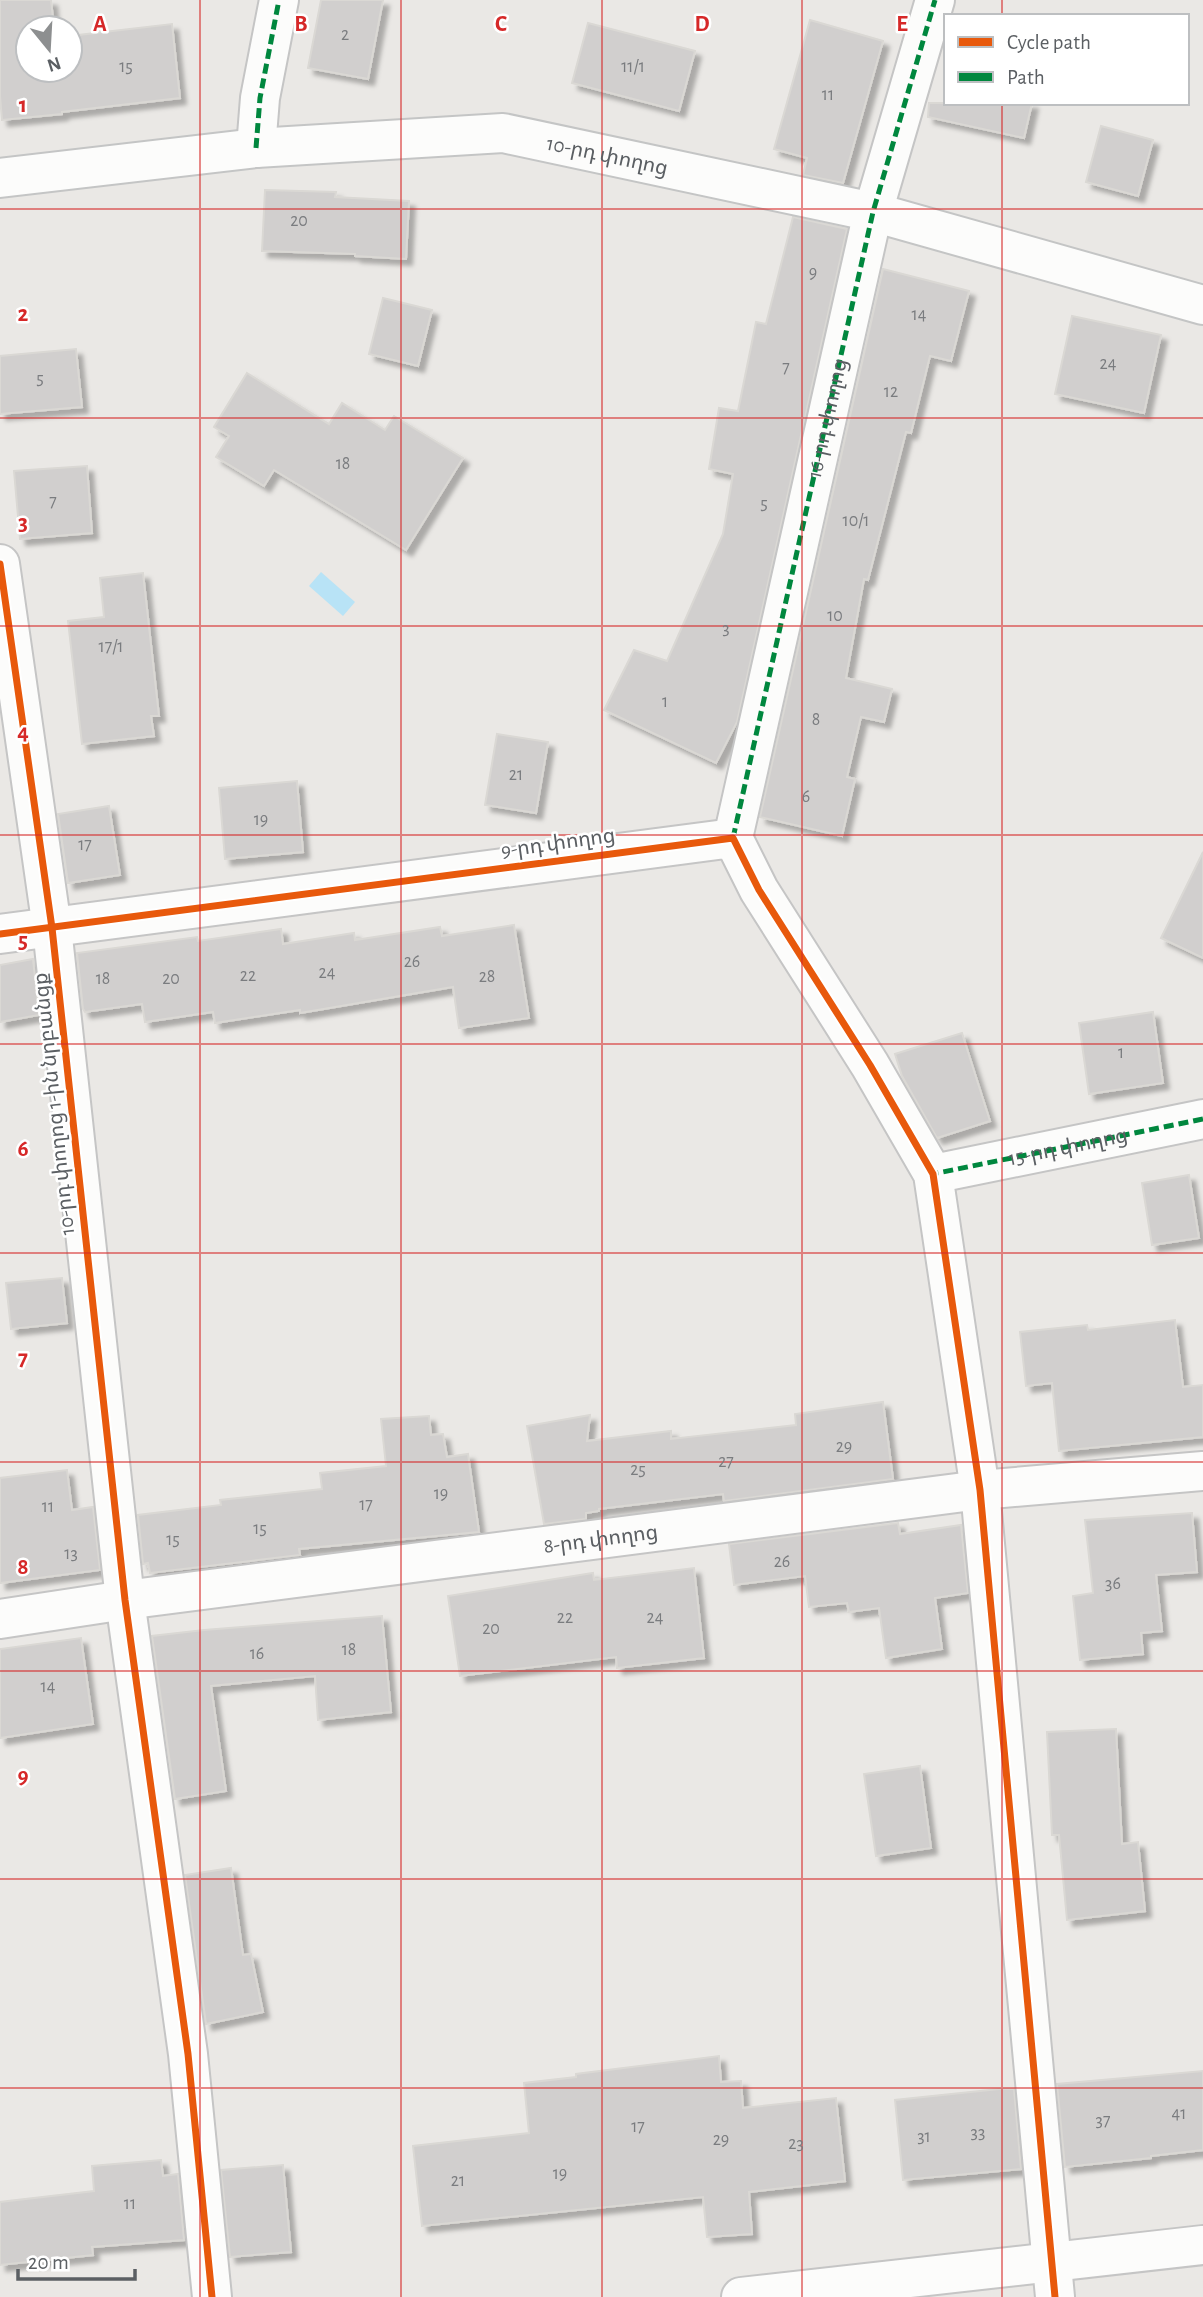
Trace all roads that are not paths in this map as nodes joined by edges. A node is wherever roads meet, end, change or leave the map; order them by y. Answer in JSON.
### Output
{"nodes":[{"id":1,"x":279,"y":0,"type":"edge"},
{"id":2,"x":934,"y":0,"type":"edge"},
{"id":3,"x":256,"y":148,"type":"junction"},
{"id":4,"x":0,"y":178,"type":"edge"},
{"id":5,"x":873,"y":212,"type":"junction"},
{"id":6,"x":1203,"y":304,"type":"edge"},
{"id":7,"x":0,"y":564,"type":"edge"},
{"id":8,"x":733,"y":838,"type":"junction"},
{"id":9,"x":52,"y":928,"type":"junction"},
{"id":10,"x":0,"y":934,"type":"edge"},
{"id":11,"x":1203,"y":1119,"type":"edge"},
{"id":12,"x":933,"y":1174,"type":"junction"},
{"id":13,"x":1203,"y":1471,"type":"edge"},
{"id":14,"x":980,"y":1490,"type":"junction"},
{"id":15,"x":125,"y":1600,"type":"junction"},
{"id":16,"x":0,"y":1619,"type":"edge"},
{"id":17,"x":1203,"y":2245,"type":"edge"},
{"id":18,"x":1053,"y":2280,"type":"edge"},
{"id":19,"x":212,"y":2297,"type":"edge"},
{"id":20,"x":741,"y":2297,"type":"edge"}],
"edges":[{"from":1,"to":3,"type":"street"},
{"from":2,"to":5,"type":"street","name":"16-րդ փողոց"},
{"from":3,"to":4,"type":"street","name":"10-րդ փողոց"},
{"from":3,"to":5,"type":"street","name":"10-րդ փողոց"},
{"from":5,"to":6,"type":"street","name":"10-րդ փողոց"},
{"from":5,"to":8,"type":"street","name":"16-րդ փողոց"},
{"from":7,"to":9,"type":"street","name":"10-րդ փողոց 1-ին նրբանցք"},
{"from":8,"to":9,"type":"street","name":"9-րդ փողոց"},
{"from":8,"to":12,"type":"street"},
{"from":9,"to":10,"type":"street","name":"9-րդ փողոց"},
{"from":9,"to":15,"type":"street","name":"10-րդ փողոց 1-ին նրբանցք"},
{"from":11,"to":12,"type":"street","name":"15-րդ փողոց"},
{"from":12,"to":14,"type":"street"},
{"from":13,"to":14,"type":"street","name":"8-րդ փողոց"},
{"from":14,"to":15,"type":"street","name":"8-րդ փողոց"},
{"from":14,"to":18,"type":"street"},
{"from":15,"to":16,"type":"street","name":"8-րդ փողոց"},
{"from":15,"to":19,"type":"street","name":"10-րդ փողոց 1-ին նրբանցք"},
{"from":17,"to":18,"type":"street"},
{"from":18,"to":20,"type":"street"}]}
